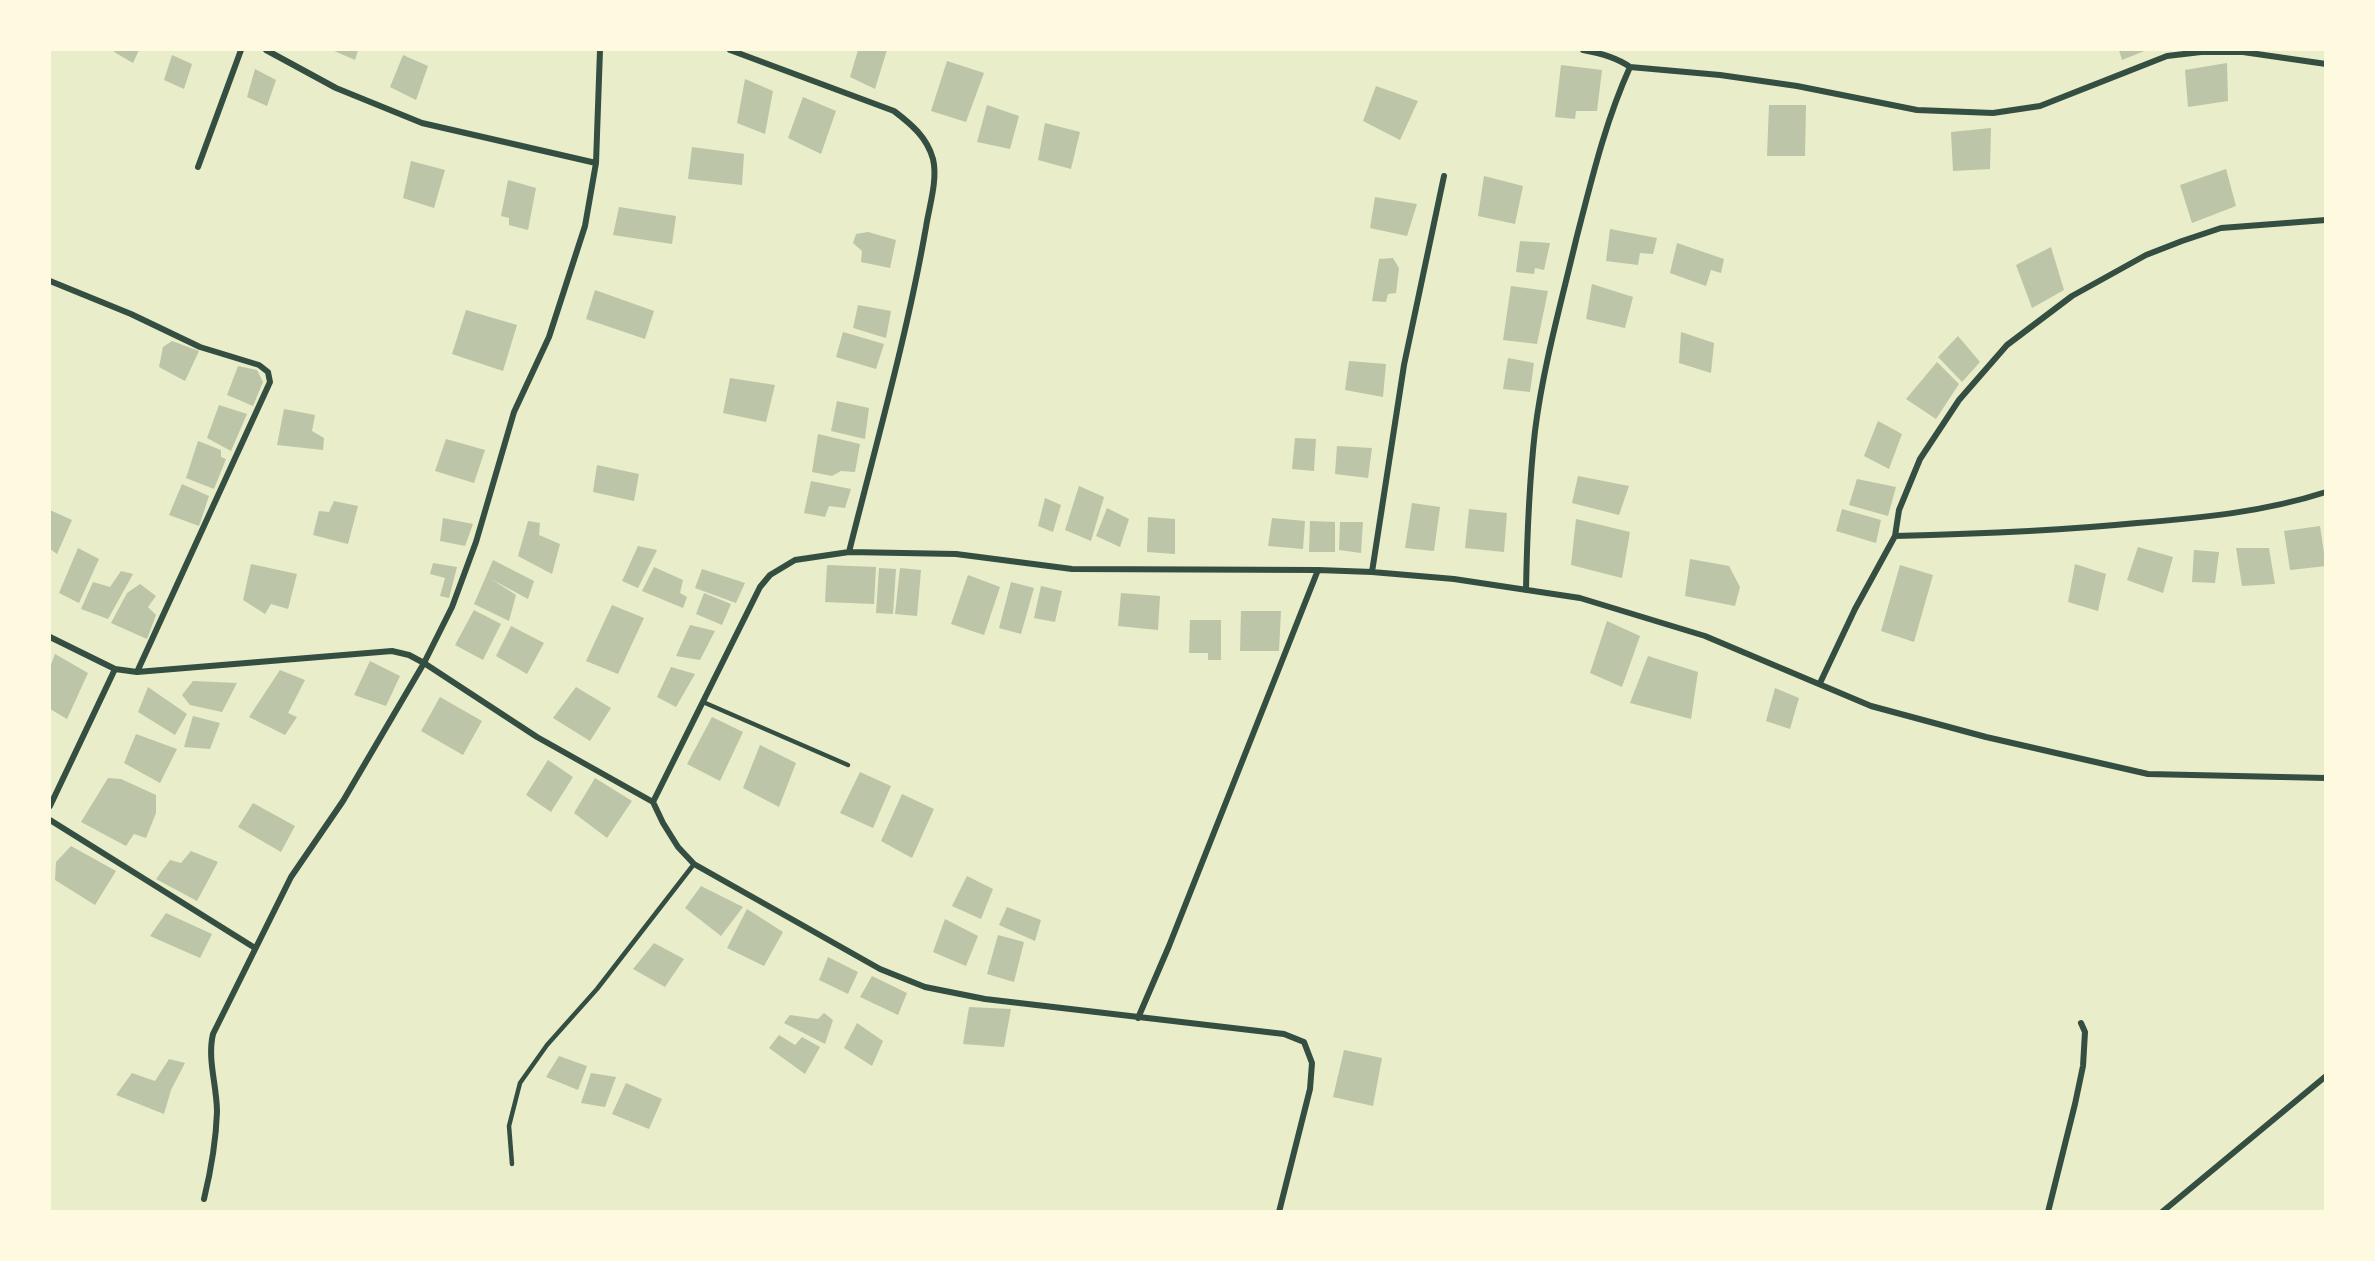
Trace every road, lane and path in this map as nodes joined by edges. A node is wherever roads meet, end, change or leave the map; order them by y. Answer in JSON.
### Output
{"nodes":[{"id":1,"x":241,"y":50,"type":"edge"},
{"id":2,"x":266,"y":50,"type":"edge"},
{"id":3,"x":600,"y":50,"type":"edge"},
{"id":4,"x":730,"y":50,"type":"edge"},
{"id":5,"x":1583,"y":50,"type":"edge"},
{"id":6,"x":2325,"y":64,"type":"edge"},
{"id":7,"x":1630,"y":67,"type":"junction"},
{"id":8,"x":596,"y":163,"type":"junction"},
{"id":9,"x":198,"y":167,"type":"dead end"},
{"id":10,"x":1444,"y":176,"type":"dead end"},
{"id":11,"x":2325,"y":220,"type":"edge"},
{"id":12,"x":50,"y":281,"type":"edge"},
{"id":13,"x":2325,"y":492,"type":"edge"},
{"id":14,"x":1895,"y":536,"type":"junction"},
{"id":15,"x":849,"y":552,"type":"junction"},
{"id":16,"x":1318,"y":570,"type":"junction"},
{"id":17,"x":1372,"y":572,"type":"junction"},
{"id":18,"x":1526,"y":590,"type":"junction"},
{"id":19,"x":50,"y":637,"type":"edge"},
{"id":20,"x":424,"y":663,"type":"junction"},
{"id":21,"x":115,"y":669,"type":"junction"},
{"id":22,"x":137,"y":672,"type":"junction"},
{"id":23,"x":1820,"y":683,"type":"junction"},
{"id":24,"x":703,"y":702,"type":"junction"},
{"id":25,"x":848,"y":765,"type":"dead end"},
{"id":26,"x":2325,"y":778,"type":"edge"},
{"id":27,"x":653,"y":802,"type":"junction"},
{"id":28,"x":50,"y":806,"type":"edge"},
{"id":29,"x":50,"y":820,"type":"edge"},
{"id":30,"x":694,"y":864,"type":"junction"},
{"id":31,"x":255,"y":948,"type":"junction"},
{"id":32,"x":1138,"y":1018,"type":"junction"},
{"id":33,"x":2081,"y":1023,"type":"dead end"},
{"id":34,"x":2325,"y":1076,"type":"edge"},
{"id":35,"x":512,"y":1164,"type":"dead end"},
{"id":36,"x":204,"y":1199,"type":"dead end"},
{"id":37,"x":1279,"y":1212,"type":"edge"},
{"id":38,"x":2048,"y":1212,"type":"edge"},
{"id":39,"x":2162,"y":1212,"type":"edge"}],
"edges":[{"from":1,"to":9,"type":"street"},
{"from":2,"to":8,"type":"street"},
{"from":3,"to":8,"type":"street"},
{"from":4,"to":15,"type":"street"},
{"from":5,"to":7,"type":"street"},
{"from":6,"to":7,"type":"street"},
{"from":7,"to":18,"type":"street"},
{"from":8,"to":20,"type":"street"},
{"from":10,"to":17,"type":"street"},
{"from":11,"to":14,"type":"street"},
{"from":12,"to":22,"type":"street"},
{"from":13,"to":14,"type":"street"},
{"from":14,"to":23,"type":"street"},
{"from":15,"to":16,"type":"street"},
{"from":15,"to":24,"type":"street"},
{"from":16,"to":17,"type":"street"},
{"from":16,"to":32,"type":"street"},
{"from":17,"to":18,"type":"street"},
{"from":18,"to":23,"type":"street"},
{"from":19,"to":21,"type":"street"},
{"from":20,"to":22,"type":"street"},
{"from":20,"to":27,"type":"street"},
{"from":20,"to":31,"type":"street"},
{"from":21,"to":22,"type":"street"},
{"from":21,"to":28,"type":"street"},
{"from":23,"to":26,"type":"street"},
{"from":24,"to":25,"type":"lane"},
{"from":24,"to":27,"type":"street"},
{"from":27,"to":30,"type":"street"},
{"from":29,"to":31,"type":"street"},
{"from":30,"to":32,"type":"street"},
{"from":30,"to":35,"type":"lane"},
{"from":31,"to":36,"type":"street"},
{"from":32,"to":37,"type":"street"},
{"from":33,"to":38,"type":"street"},
{"from":34,"to":39,"type":"street"}]}
